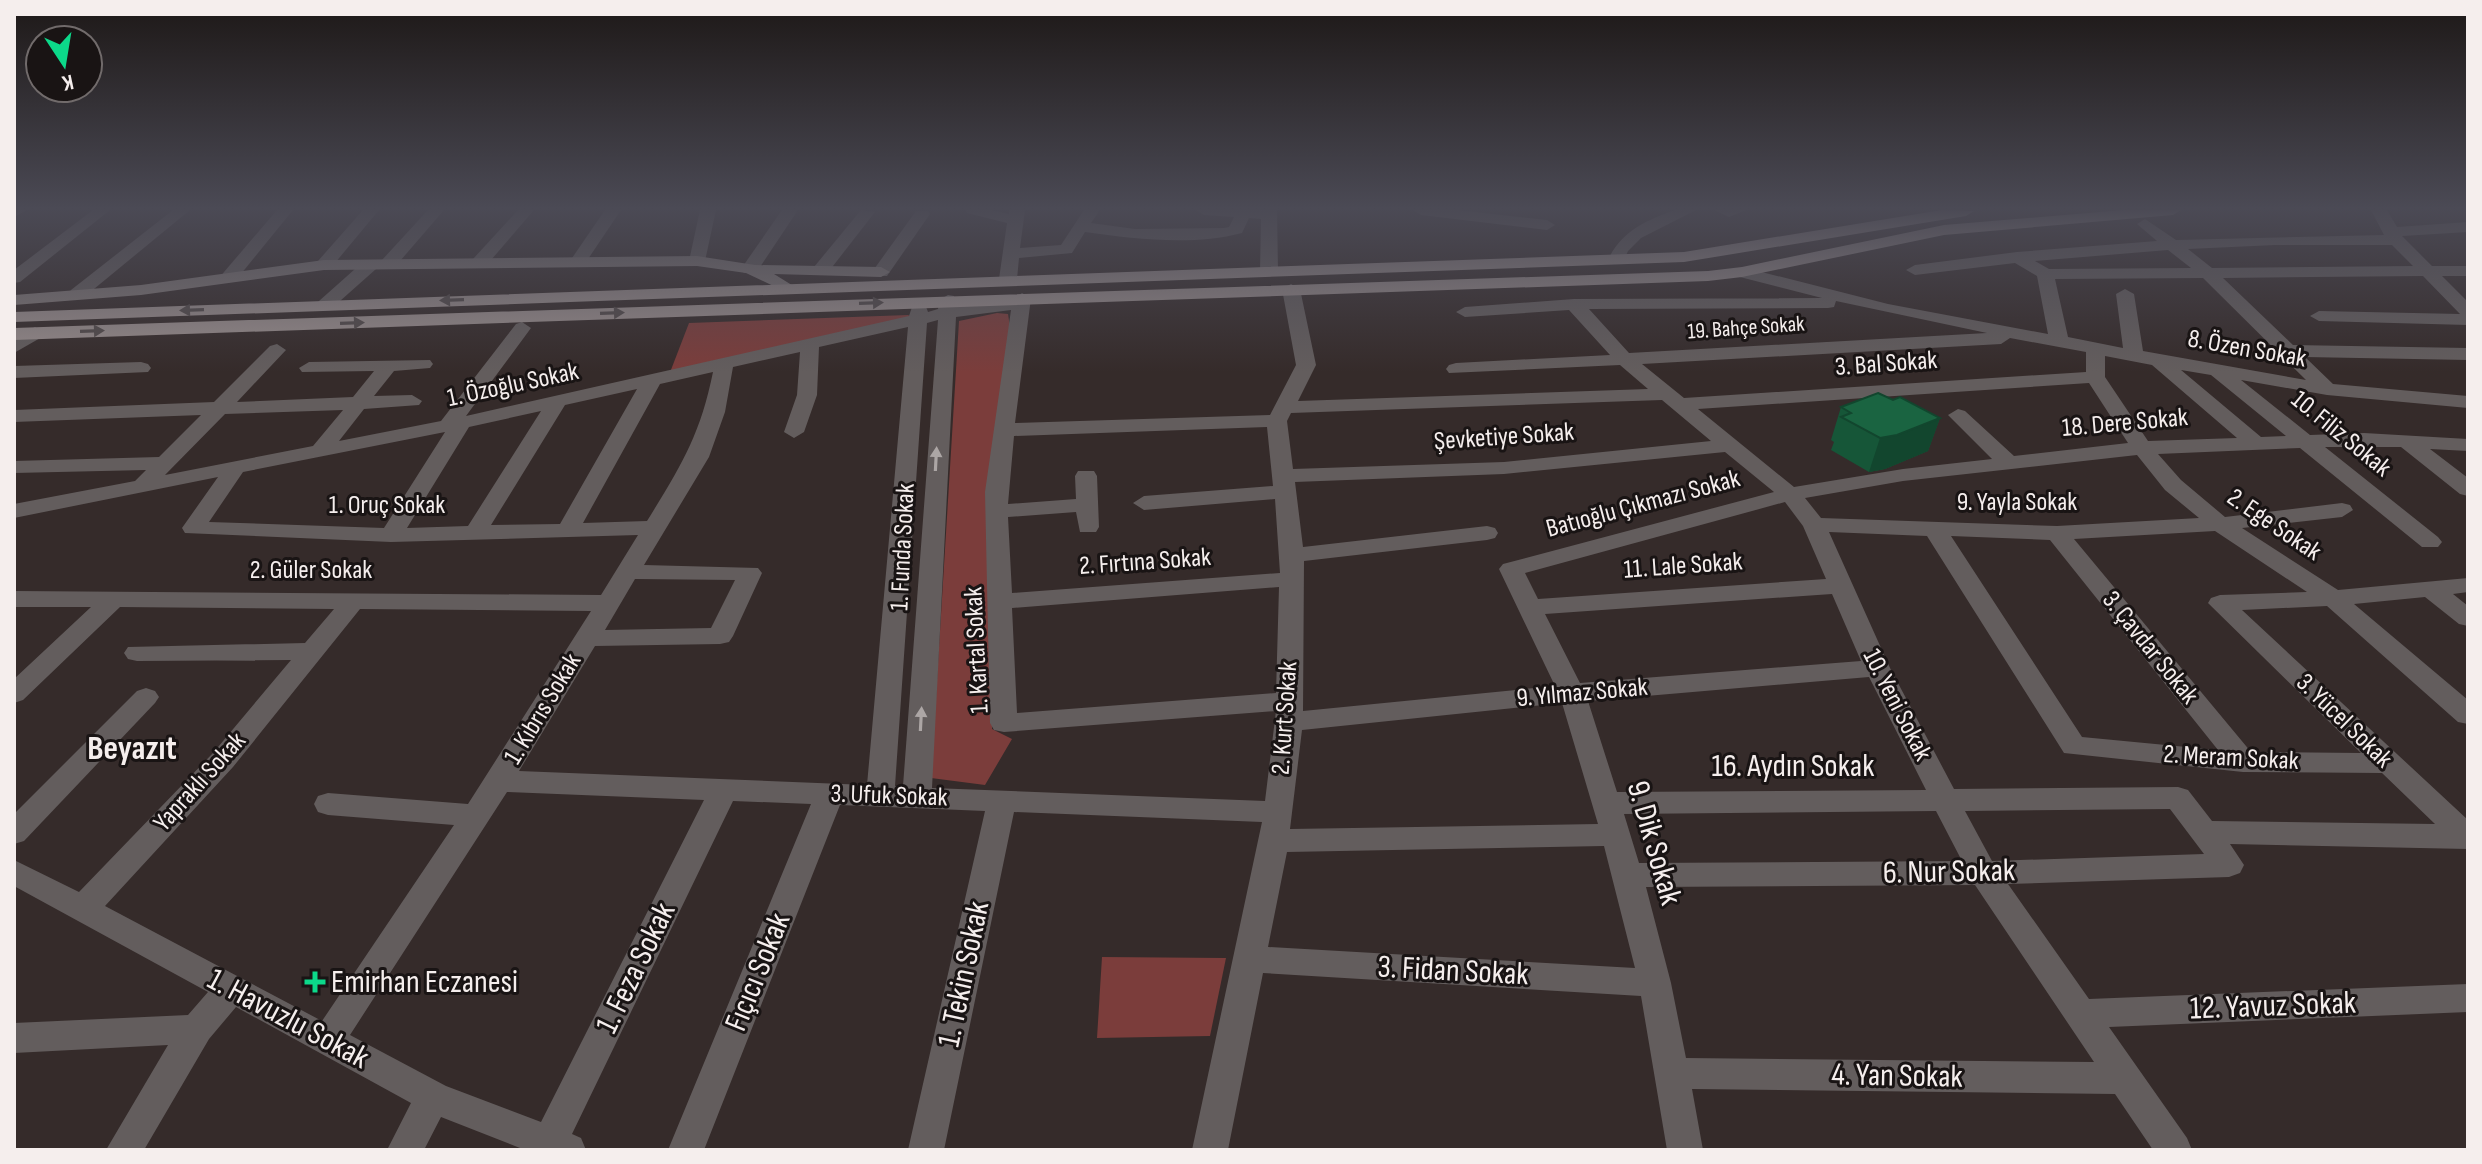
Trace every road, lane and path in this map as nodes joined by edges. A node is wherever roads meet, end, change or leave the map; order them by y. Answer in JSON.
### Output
{"nodes":[{"id":1,"x":32,"y":264,"type":"edge"},
{"id":2,"x":114,"y":264,"type":"edge"},
{"id":3,"x":240,"y":264,"type":"edge"},
{"id":4,"x":361,"y":264,"type":"edge"},
{"id":5,"x":379,"y":264,"type":"edge"},
{"id":6,"x":719,"y":264,"type":"edge"},
{"id":7,"x":753,"y":264,"type":"edge"},
{"id":8,"x":825,"y":264,"type":"edge"},
{"id":9,"x":886,"y":264,"type":"edge"},
{"id":10,"x":1013,"y":264,"type":"edge"},
{"id":11,"x":1269,"y":264,"type":"edge"},
{"id":12,"x":1480,"y":264,"type":"edge"},
{"id":13,"x":1779,"y":264,"type":"edge"},
{"id":14,"x":1806,"y":264,"type":"edge"},
{"id":15,"x":1960,"y":264,"type":"edge"},
{"id":16,"x":2029,"y":264,"type":"edge"},
{"id":17,"x":2197,"y":264,"type":"edge"},
{"id":18,"x":2419,"y":264,"type":"edge"},
{"id":19,"x":324,"y":265,"type":"joint"},
{"id":20,"x":750,"y":269,"type":"junction"},
{"id":21,"x":2423,"y":269,"type":"junction"},
{"id":22,"x":1915,"y":270,"type":"dead end"},
{"id":23,"x":820,"y":271,"type":"junction"},
{"id":24,"x":1269,"y":271,"type":"junction"},
{"id":25,"x":2468,"y":271,"type":"edge"},
{"id":26,"x":1742,"y":272,"type":"junction"},
{"id":27,"x":2208,"y":273,"type":"junction"},
{"id":28,"x":2045,"y":274,"type":"junction"},
{"id":29,"x":230,"y":276,"type":"junction"},
{"id":30,"x":14,"y":278,"type":"edge"},
{"id":31,"x":786,"y":287,"type":"junction"},
{"id":32,"x":1291,"y":289,"type":"junction"},
{"id":33,"x":1017,"y":293,"type":"junction"},
{"id":34,"x":77,"y":294,"type":"junction"},
{"id":35,"x":2125,"y":294,"type":"dead end"},
{"id":36,"x":14,"y":300,"type":"edge"},
{"id":37,"x":1858,"y":303,"type":"junction"},
{"id":38,"x":1574,"y":304,"type":"junction"},
{"id":39,"x":325,"y":305,"type":"junction"},
{"id":40,"x":947,"y":306,"type":"junction"},
{"id":41,"x":2466,"y":310,"type":"edge"},
{"id":42,"x":918,"y":311,"type":"junction"},
{"id":43,"x":1465,"y":312,"type":"dead end"},
{"id":44,"x":1920,"y":313,"type":"junction"},
{"id":45,"x":2319,"y":316,"type":"dead end"},
{"id":46,"x":14,"y":317,"type":"edge"},
{"id":47,"x":522,"y":328,"type":"dead end"},
{"id":48,"x":35,"y":333,"type":"junction"},
{"id":49,"x":14,"y":334,"type":"edge"},
{"id":50,"x":2049,"y":338,"type":"junction"},
{"id":51,"x":810,"y":345,"type":"junction"},
{"id":52,"x":14,"y":347,"type":"edge"},
{"id":53,"x":2096,"y":348,"type":"junction"},
{"id":54,"x":277,"y":350,"type":"dead end"},
{"id":55,"x":2288,"y":351,"type":"junction"},
{"id":56,"x":2468,"y":354,"type":"edge"},
{"id":57,"x":2134,"y":356,"type":"junction"},
{"id":58,"x":2158,"y":360,"type":"junction"},
{"id":59,"x":1626,"y":361,"type":"junction"},
{"id":60,"x":423,"y":364,"type":"dead end"},
{"id":61,"x":724,"y":364,"type":"junction"},
{"id":62,"x":389,"y":365,"type":"junction"},
{"id":63,"x":141,"y":368,"type":"dead end"},
{"id":64,"x":309,"y":368,"type":"dead end"},
{"id":65,"x":1456,"y":369,"type":"dead end"},
{"id":66,"x":2217,"y":370,"type":"junction"},
{"id":67,"x":14,"y":372,"type":"edge"},
{"id":68,"x":2095,"y":377,"type":"junction"},
{"id":69,"x":652,"y":380,"type":"junction"},
{"id":70,"x":2327,"y":389,"type":"junction"},
{"id":71,"x":2428,"y":398,"type":"junction"},
{"id":72,"x":1674,"y":399,"type":"junction"},
{"id":73,"x":412,"y":401,"type":"dead end"},
{"id":74,"x":557,"y":402,"type":"junction"},
{"id":75,"x":2468,"y":402,"type":"edge"},
{"id":76,"x":357,"y":403,"type":"junction"},
{"id":77,"x":217,"y":410,"type":"junction"},
{"id":78,"x":1280,"y":414,"type":"junction"},
{"id":79,"x":1958,"y":415,"type":"dead end"},
{"id":80,"x":14,"y":416,"type":"edge"},
{"id":81,"x":2468,"y":419,"type":"edge"},
{"id":82,"x":455,"y":425,"type":"junction"},
{"id":83,"x":1005,"y":430,"type":"junction"},
{"id":84,"x":794,"y":432,"type":"dead end"},
{"id":85,"x":2306,"y":441,"type":"junction"},
{"id":86,"x":2406,"y":441,"type":"junction"},
{"id":87,"x":2256,"y":443,"type":"junction"},
{"id":88,"x":1729,"y":445,"type":"junction"},
{"id":89,"x":2468,"y":445,"type":"edge"},
{"id":90,"x":2142,"y":448,"type":"junction"},
{"id":91,"x":320,"y":451,"type":"junction"},
{"id":92,"x":2008,"y":462,"type":"junction"},
{"id":93,"x":166,"y":463,"type":"junction"},
{"id":94,"x":14,"y":467,"type":"edge"},
{"id":95,"x":236,"y":467,"type":"junction"},
{"id":96,"x":1086,"y":476,"type":"dead end"},
{"id":97,"x":1283,"y":484,"type":"junction"},
{"id":98,"x":143,"y":485,"type":"junction"},
{"id":99,"x":2468,"y":489,"type":"edge"},
{"id":100,"x":1790,"y":494,"type":"junction"},
{"id":101,"x":1144,"y":503,"type":"dead end"},
{"id":102,"x":2342,"y":510,"type":"dead end"},
{"id":103,"x":14,"y":511,"type":"edge"},
{"id":104,"x":998,"y":511,"type":"junction"},
{"id":105,"x":2220,"y":524,"type":"junction"},
{"id":106,"x":1814,"y":525,"type":"junction"},
{"id":107,"x":656,"y":528,"type":"junction"},
{"id":108,"x":1935,"y":530,"type":"junction"},
{"id":109,"x":567,"y":531,"type":"junction"},
{"id":110,"x":475,"y":533,"type":"junction"},
{"id":111,"x":1487,"y":533,"type":"dead end"},
{"id":112,"x":2057,"y":533,"type":"junction"},
{"id":113,"x":391,"y":535,"type":"junction"},
{"id":114,"x":2430,"y":542,"type":"dead end"},
{"id":115,"x":1292,"y":567,"type":"junction"},
{"id":116,"x":1511,"y":569,"type":"joint"},
{"id":117,"x":627,"y":572,"type":"junction"},
{"id":118,"x":2468,"y":585,"type":"edge"},
{"id":119,"x":1840,"y":586,"type":"junction"},
{"id":120,"x":2431,"y":589,"type":"junction"},
{"id":121,"x":2333,"y":598,"type":"junction"},
{"id":122,"x":14,"y":599,"type":"edge"},
{"id":123,"x":114,"y":599,"type":"junction"},
{"id":124,"x":354,"y":600,"type":"junction"},
{"id":125,"x":1002,"y":601,"type":"junction"},
{"id":126,"x":608,"y":603,"type":"junction"},
{"id":127,"x":1531,"y":607,"type":"junction"},
{"id":128,"x":2468,"y":618,"type":"edge"},
{"id":129,"x":587,"y":638,"type":"junction"},
{"id":130,"x":312,"y":651,"type":"junction"},
{"id":131,"x":137,"y":653,"type":"dead end"},
{"id":132,"x":1877,"y":668,"type":"junction"},
{"id":133,"x":1572,"y":693,"type":"junction"},
{"id":134,"x":14,"y":694,"type":"edge"},
{"id":135,"x":146,"y":697,"type":"dead end"},
{"id":136,"x":1288,"y":711,"type":"junction"},
{"id":137,"x":2468,"y":715,"type":"edge"},
{"id":138,"x":2243,"y":762,"type":"junction"},
{"id":139,"x":2388,"y":763,"type":"junction"},
{"id":140,"x":499,"y":781,"type":"junction"},
{"id":141,"x":723,"y":791,"type":"junction"},
{"id":142,"x":830,"y":794,"type":"junction"},
{"id":143,"x":880,"y":795,"type":"junction"},
{"id":144,"x":917,"y":797,"type":"junction"},
{"id":145,"x":1002,"y":799,"type":"junction"},
{"id":146,"x":1947,"y":801,"type":"junction"},
{"id":147,"x":1605,"y":803,"type":"junction"},
{"id":148,"x":328,"y":804,"type":"dead end"},
{"id":149,"x":477,"y":816,"type":"junction"},
{"id":150,"x":1276,"y":826,"type":"junction"},
{"id":151,"x":2205,"y":832,"type":"junction"},
{"id":152,"x":14,"y":833,"type":"edge"},
{"id":153,"x":1615,"y":835,"type":"junction"},
{"id":154,"x":2467,"y":836,"type":"edge"},
{"id":155,"x":14,"y":872,"type":"edge"},
{"id":156,"x":1983,"y":873,"type":"junction"},
{"id":157,"x":1628,"y":875,"type":"junction"},
{"id":158,"x":83,"y":909,"type":"junction"},
{"id":159,"x":1250,"y":959,"type":"junction"},
{"id":160,"x":1655,"y":983,"type":"junction"},
{"id":161,"x":230,"y":990,"type":"junction"},
{"id":162,"x":2468,"y":998,"type":"edge"},
{"id":163,"x":2078,"y":1014,"type":"junction"},
{"id":164,"x":197,"y":1029,"type":"junction"},
{"id":165,"x":14,"y":1038,"type":"edge"},
{"id":166,"x":329,"y":1039,"type":"junction"},
{"id":167,"x":1670,"y":1073,"type":"junction"},
{"id":168,"x":2124,"y":1078,"type":"junction"},
{"id":169,"x":433,"y":1097,"type":"junction"},
{"id":170,"x":558,"y":1147,"type":"edge"},
{"id":171,"x":1217,"y":1149,"type":"edge"},
{"id":172,"x":124,"y":1150,"type":"edge"},
{"id":173,"x":405,"y":1150,"type":"edge"},
{"id":174,"x":686,"y":1150,"type":"edge"},
{"id":175,"x":926,"y":1150,"type":"edge"},
{"id":176,"x":1685,"y":1150,"type":"edge"},
{"id":177,"x":2174,"y":1150,"type":"edge"}],
"edges":[{"from":1,"to":30,"type":"street"},
{"from":2,"to":34,"type":"street"},
{"from":3,"to":29,"type":"street"},
{"from":4,"to":19,"type":"street"},
{"from":5,"to":39,"type":"street"},
{"from":6,"to":20,"type":"street"},
{"from":7,"to":20,"type":"street"},
{"from":8,"to":23,"type":"street"},
{"from":9,"to":23,"type":"street"},
{"from":10,"to":33,"type":"street","name":"1. Kartal Sokak"},
{"from":11,"to":24,"type":"street"},
{"from":12,"to":24,"type":"main road"},
{"from":13,"to":26,"type":"main road"},
{"from":14,"to":44,"type":"street","name":"8. Özen Sokak"},
{"from":15,"to":22,"type":"street"},
{"from":16,"to":28,"type":"street"},
{"from":17,"to":27,"type":"street"},
{"from":18,"to":21,"type":"street"},
{"from":19,"to":29,"type":"street"},
{"from":20,"to":23,"type":"street"},
{"from":20,"to":31,"type":"street"},
{"from":21,"to":25,"type":"street"},
{"from":21,"to":27,"type":"street"},
{"from":21,"to":41,"type":"street"},
{"from":24,"to":33,"type":"main road"},
{"from":26,"to":32,"type":"main road"},
{"from":26,"to":37,"type":"street","name":"8. Özen Sokak"},
{"from":27,"to":28,"type":"street"},
{"from":27,"to":55,"type":"street"},
{"from":28,"to":50,"type":"street"},
{"from":29,"to":34,"type":"street"},
{"from":31,"to":33,"type":"main road"},
{"from":31,"to":39,"type":"main road","one_way":true},
{"from":32,"to":33,"type":"main road"},
{"from":32,"to":78,"type":"street"},
{"from":33,"to":40,"type":"street","name":"1. Özoğlu Sokak"},
{"from":33,"to":83,"type":"street","name":"1. Kartal Sokak"},
{"from":34,"to":36,"type":"street"},
{"from":35,"to":57,"type":"street"},
{"from":37,"to":38,"type":"street"},
{"from":37,"to":44,"type":"street","name":"8. Özen Sokak"},
{"from":38,"to":43,"type":"street"},
{"from":38,"to":59,"type":"street","name":"10. Yeni Sokak"},
{"from":39,"to":46,"type":"main road","one_way":true},
{"from":40,"to":42,"type":"street","name":"1. Özoğlu Sokak"},
{"from":144,"to":40,"type":"street","name":"1. Funda Sokak","one_way":true},
{"from":41,"to":45,"type":"street"},
{"from":48,"to":42,"type":"main road","one_way":true},
{"from":42,"to":51,"type":"street","name":"1. Özoğlu Sokak"},
{"from":42,"to":143,"type":"street","name":"1. Funda Sokak"},
{"from":44,"to":50,"type":"street","name":"8. Özen Sokak"},
{"from":47,"to":82,"type":"street"},
{"from":48,"to":49,"type":"main road"},
{"from":48,"to":52,"type":"street"},
{"from":50,"to":53,"type":"street","name":"8. Özen Sokak"},
{"from":50,"to":59,"type":"street","name":"19. Bahçe Sokak"},
{"from":51,"to":61,"type":"street","name":"1. Özoğlu Sokak"},
{"from":51,"to":84,"type":"street"},
{"from":53,"to":57,"type":"street","name":"8. Özen Sokak"},
{"from":53,"to":68,"type":"street"},
{"from":54,"to":77,"type":"street"},
{"from":55,"to":56,"type":"street"},
{"from":55,"to":70,"type":"street"},
{"from":57,"to":58,"type":"street","name":"8. Özen Sokak"},
{"from":58,"to":66,"type":"street","name":"8. Özen Sokak"},
{"from":58,"to":87,"type":"street"},
{"from":59,"to":65,"type":"street","name":"19. Bahçe Sokak"},
{"from":59,"to":72,"type":"street","name":"10. Yeni Sokak"},
{"from":60,"to":62,"type":"street"},
{"from":61,"to":69,"type":"street","name":"1. Özoğlu Sokak"},
{"from":61,"to":107,"type":"street","name":"1. Kıbrıs Sokak"},
{"from":62,"to":64,"type":"street"},
{"from":62,"to":76,"type":"street"},
{"from":63,"to":67,"type":"street"},
{"from":66,"to":70,"type":"street","name":"8. Özen Sokak"},
{"from":66,"to":85,"type":"street","name":"10. Filiz Sokak"},
{"from":68,"to":72,"type":"street","name":"3. Bal Sokak"},
{"from":68,"to":90,"type":"street","name":"2. Ege Sokak"},
{"from":69,"to":74,"type":"street","name":"1. Özoğlu Sokak"},
{"from":69,"to":109,"type":"street"},
{"from":70,"to":71,"type":"street","name":"8. Özen Sokak"},
{"from":71,"to":75,"type":"street","name":"8. Özen Sokak"},
{"from":71,"to":81,"type":"street","name":"8. Özen Sokak"},
{"from":72,"to":78,"type":"street","name":"3. Bal Sokak"},
{"from":72,"to":88,"type":"street","name":"10. Yeni Sokak"},
{"from":73,"to":76,"type":"street"},
{"from":74,"to":82,"type":"street","name":"1. Özoğlu Sokak"},
{"from":74,"to":110,"type":"street"},
{"from":76,"to":77,"type":"street"},
{"from":76,"to":91,"type":"street"},
{"from":77,"to":80,"type":"street"},
{"from":77,"to":93,"type":"street"},
{"from":78,"to":83,"type":"street","name":"3. Bal Sokak"},
{"from":78,"to":97,"type":"street","name":"2. Kurt Sokak"},
{"from":79,"to":92,"type":"street"},
{"from":82,"to":91,"type":"street","name":"1. Özoğlu Sokak"},
{"from":82,"to":113,"type":"street"},
{"from":83,"to":104,"type":"street","name":"1. Kartal Sokak"},
{"from":85,"to":86,"type":"street","name":"18. Dere Sokak"},
{"from":85,"to":87,"type":"street","name":"18. Dere Sokak"},
{"from":85,"to":114,"type":"street","name":"10. Filiz Sokak"},
{"from":86,"to":89,"type":"street","name":"18. Dere Sokak"},
{"from":86,"to":99,"type":"street"},
{"from":87,"to":90,"type":"street","name":"18. Dere Sokak"},
{"from":88,"to":97,"type":"street","name":"Şevketiye Sokak"},
{"from":88,"to":100,"type":"street","name":"10. Yeni Sokak"},
{"from":90,"to":92,"type":"street","name":"18. Dere Sokak"},
{"from":90,"to":105,"type":"street","name":"2. Ege Sokak"},
{"from":91,"to":95,"type":"street","name":"1. Özoğlu Sokak"},
{"from":92,"to":100,"type":"street","name":"18. Dere Sokak"},
{"from":93,"to":94,"type":"street"},
{"from":93,"to":98,"type":"street"},
{"from":95,"to":98,"type":"street","name":"1. Özoğlu Sokak"},
{"from":95,"to":113,"type":"street","name":"1. Oruç Sokak"},
{"from":96,"to":104,"type":"street"},
{"from":97,"to":101,"type":"street","name":"Şevketiye Sokak"},
{"from":97,"to":115,"type":"street","name":"2. Kurt Sokak"},
{"from":98,"to":103,"type":"street","name":"1. Özoğlu Sokak"},
{"from":100,"to":106,"type":"street","name":"10. Yeni Sokak"},
{"from":100,"to":116,"type":"street","name":"Batıoğlu Çıkmazı Sokak"},
{"from":102,"to":105,"type":"street","name":"9. Yayla Sokak"},
{"from":104,"to":125,"type":"street","name":"1. Kartal Sokak"},
{"from":105,"to":112,"type":"street","name":"9. Yayla Sokak"},
{"from":105,"to":121,"type":"street","name":"2. Ege Sokak"},
{"from":106,"to":108,"type":"street","name":"9. Yayla Sokak"},
{"from":106,"to":119,"type":"street","name":"10. Yeni Sokak"},
{"from":107,"to":109,"type":"street","name":"1. Oruç Sokak"},
{"from":107,"to":117,"type":"street","name":"1. Kıbrıs Sokak"},
{"from":108,"to":112,"type":"street","name":"9. Yayla Sokak"},
{"from":108,"to":138,"type":"street","name":"2. Meram Sokak"},
{"from":109,"to":110,"type":"street","name":"1. Oruç Sokak"},
{"from":110,"to":113,"type":"street","name":"1. Oruç Sokak"},
{"from":111,"to":115,"type":"street","name":"2. Fırtına Sokak"},
{"from":112,"to":138,"type":"street","name":"3. Çavdar Sokak"},
{"from":115,"to":125,"type":"street","name":"2. Fırtına Sokak"},
{"from":115,"to":136,"type":"street","name":"2. Kurt Sokak"},
{"from":116,"to":127,"type":"street","name":"9. Dik Sokak"},
{"from":117,"to":126,"type":"street","name":"1. Kıbrıs Sokak"},
{"from":117,"to":129,"type":"street"},
{"from":118,"to":120,"type":"street"},
{"from":119,"to":127,"type":"street","name":"11. Lale Sokak"},
{"from":119,"to":132,"type":"street","name":"10. Yeni Sokak"},
{"from":120,"to":121,"type":"street"},
{"from":120,"to":128,"type":"street"},
{"from":121,"to":137,"type":"street","name":"2. Ege Sokak"},
{"from":121,"to":139,"type":"street","name":"3. Yücel Sokak"},
{"from":122,"to":123,"type":"street","name":"2. Güler Sokak"},
{"from":123,"to":124,"type":"street","name":"2. Güler Sokak"},
{"from":123,"to":134,"type":"street"},
{"from":124,"to":126,"type":"street","name":"2. Güler Sokak"},
{"from":124,"to":130,"type":"street","name":"Yapraklı Sokak"},
{"from":125,"to":136,"type":"street","name":"1. Kartal Sokak"},
{"from":126,"to":129,"type":"street","name":"1. Kıbrıs Sokak"},
{"from":127,"to":133,"type":"street","name":"9. Dik Sokak"},
{"from":129,"to":140,"type":"street","name":"1. Kıbrıs Sokak"},
{"from":130,"to":131,"type":"street"},
{"from":130,"to":158,"type":"street","name":"Yapraklı Sokak"},
{"from":132,"to":133,"type":"street","name":"9. Yılmaz Sokak"},
{"from":132,"to":146,"type":"street","name":"10. Yeni Sokak"},
{"from":133,"to":136,"type":"street","name":"9. Yılmaz Sokak"},
{"from":133,"to":147,"type":"street","name":"9. Dik Sokak"},
{"from":135,"to":152,"type":"street"},
{"from":136,"to":150,"type":"street","name":"2. Kurt Sokak"},
{"from":138,"to":139,"type":"street","name":"2. Meram Sokak"},
{"from":139,"to":154,"type":"street","name":"3. Yücel Sokak"},
{"from":140,"to":141,"type":"street","name":"3. Ufuk Sokak"},
{"from":140,"to":149,"type":"street","name":"1. Kıbrıs Sokak"},
{"from":141,"to":142,"type":"street","name":"3. Ufuk Sokak"},
{"from":141,"to":170,"type":"street","name":"1. Feza Sokak"},
{"from":142,"to":143,"type":"street","name":"3. Ufuk Sokak"},
{"from":142,"to":174,"type":"street","name":"Fıçıcı Sokak"},
{"from":143,"to":144,"type":"street","name":"3. Ufuk Sokak"},
{"from":144,"to":145,"type":"street","name":"3. Ufuk Sokak"},
{"from":145,"to":150,"type":"street","name":"3. Ufuk Sokak"},
{"from":145,"to":175,"type":"street","name":"1. Tekin Sokak"},
{"from":146,"to":147,"type":"street","name":"16. Aydın Sokak"},
{"from":146,"to":151,"type":"street","name":"16. Aydın Sokak"},
{"from":146,"to":156,"type":"street","name":"10. Yeni Sokak"},
{"from":147,"to":153,"type":"street","name":"9. Dik Sokak"},
{"from":148,"to":149,"type":"street"},
{"from":149,"to":166,"type":"street","name":"1. Kıbrıs Sokak"},
{"from":150,"to":153,"type":"street","name":"3. Ufuk Sokak"},
{"from":150,"to":159,"type":"street","name":"2. Kurt Sokak"},
{"from":151,"to":154,"type":"street"},
{"from":151,"to":156,"type":"street","name":"6. Nur Sokak"},
{"from":153,"to":157,"type":"street","name":"9. Dik Sokak"},
{"from":155,"to":158,"type":"street","name":"1. Havuzlu Sokak"},
{"from":156,"to":157,"type":"street","name":"6. Nur Sokak"},
{"from":156,"to":163,"type":"street","name":"10. Yeni Sokak"},
{"from":157,"to":160,"type":"street","name":"9. Dik Sokak"},
{"from":158,"to":161,"type":"street","name":"1. Havuzlu Sokak"},
{"from":159,"to":160,"type":"street","name":"3. Fidan Sokak"},
{"from":159,"to":171,"type":"street","name":"2. Kurt Sokak"},
{"from":160,"to":167,"type":"street","name":"9. Dik Sokak"},
{"from":161,"to":164,"type":"street"},
{"from":161,"to":166,"type":"street","name":"1. Havuzlu Sokak"},
{"from":162,"to":163,"type":"street","name":"12. Yavuz Sokak"},
{"from":163,"to":168,"type":"street","name":"10. Yeni Sokak"},
{"from":164,"to":165,"type":"street"},
{"from":164,"to":172,"type":"street"},
{"from":166,"to":169,"type":"street","name":"1. Havuzlu Sokak"},
{"from":167,"to":168,"type":"street","name":"4. Yan Sokak"},
{"from":167,"to":176,"type":"street","name":"9. Dik Sokak"},
{"from":168,"to":177,"type":"street","name":"10. Yeni Sokak"},
{"from":169,"to":170,"type":"street","name":"1. Havuzlu Sokak"},
{"from":169,"to":173,"type":"street"}]}
